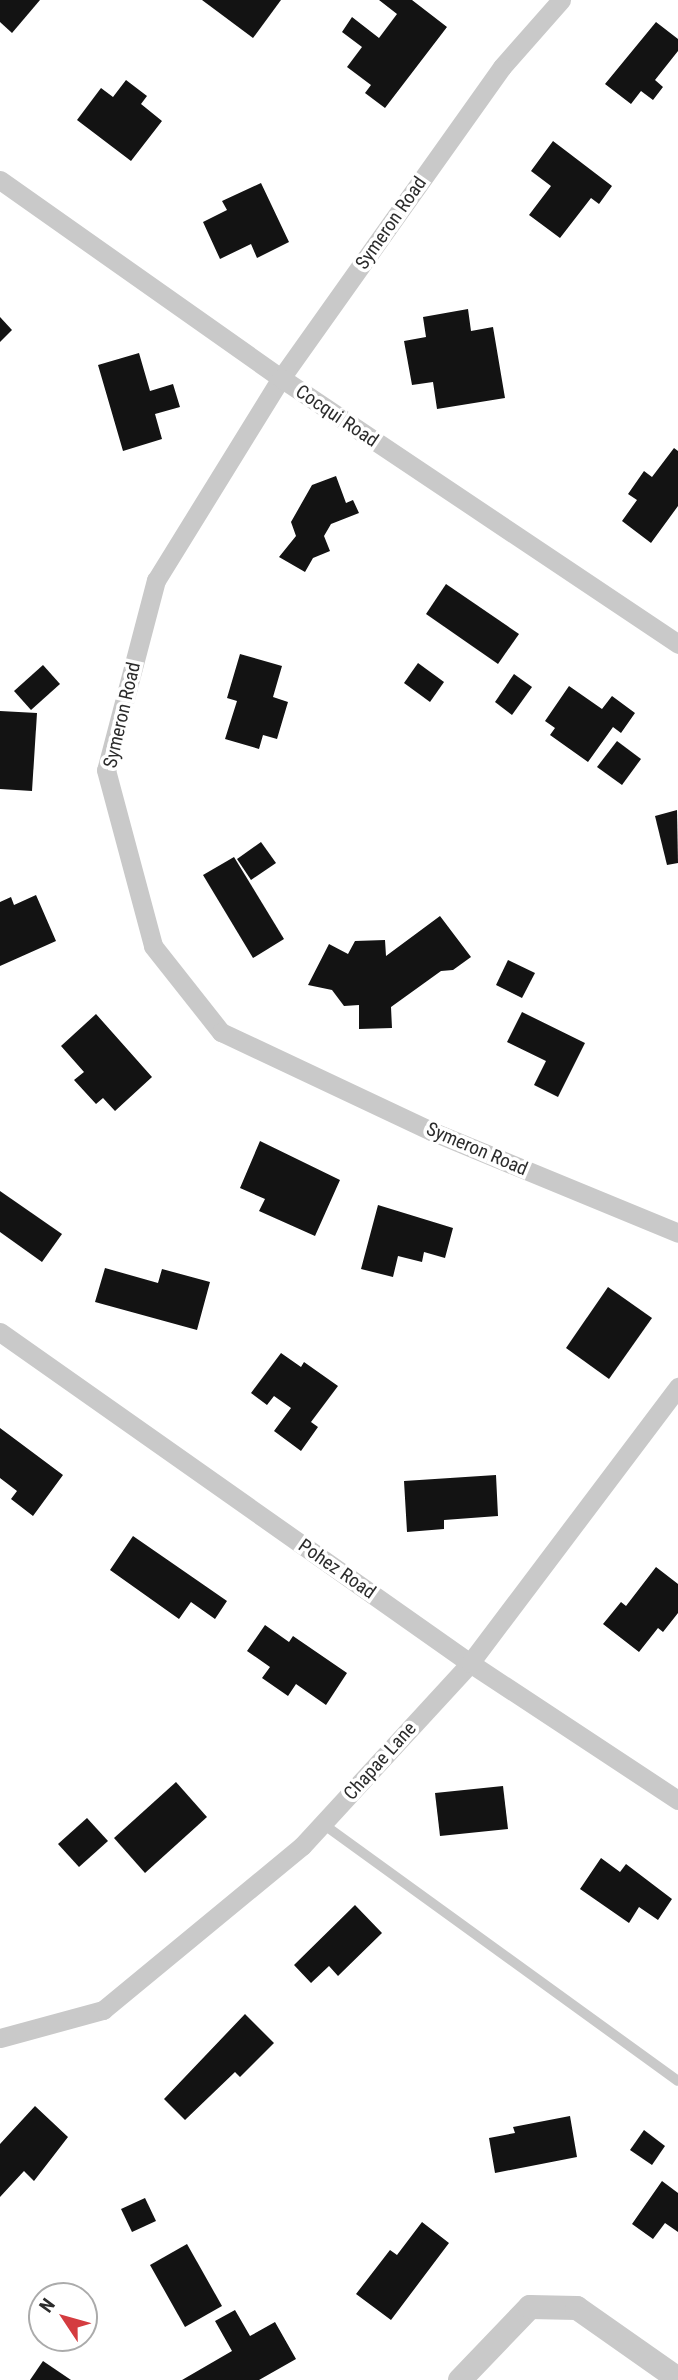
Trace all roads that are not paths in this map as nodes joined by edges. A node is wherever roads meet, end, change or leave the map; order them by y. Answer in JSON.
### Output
{"nodes":[{"id":1,"x":561,"y":0,"type":"edge"},
{"id":2,"x":0,"y":180,"type":"edge"},
{"id":3,"x":281,"y":378,"type":"junction"},
{"id":4,"x":678,"y":644,"type":"edge"},
{"id":5,"x":678,"y":1233,"type":"edge"},
{"id":6,"x":0,"y":1332,"type":"edge"},
{"id":7,"x":678,"y":1387,"type":"edge"},
{"id":8,"x":470,"y":1663,"type":"junction"},
{"id":9,"x":678,"y":1800,"type":"edge"},
{"id":10,"x":323,"y":1824,"type":"junction"},
{"id":11,"x":0,"y":2038,"type":"edge"},
{"id":12,"x":678,"y":2081,"type":"edge"},
{"id":13,"x":678,"y":2379,"type":"edge"},
{"id":14,"x":460,"y":2380,"type":"edge"}],
"edges":[{"from":1,"to":3,"type":"street","name":"Symeron Road"},
{"from":2,"to":3,"type":"street","name":"Cocqui Road"},
{"from":3,"to":4,"type":"street","name":"Cocqui Road"},
{"from":3,"to":5,"type":"street","name":"Symeron Road"},
{"from":6,"to":8,"type":"street","name":"Pohez Road"},
{"from":7,"to":8,"type":"street","name":"Chapae Lane"},
{"from":8,"to":9,"type":"street","name":"Pohez Road"},
{"from":8,"to":10,"type":"street","name":"Chapae Lane"},
{"from":10,"to":11,"type":"street","name":"Chapae Lane"},
{"from":10,"to":12,"type":"lane"},
{"from":13,"to":14,"type":"street"}]}
